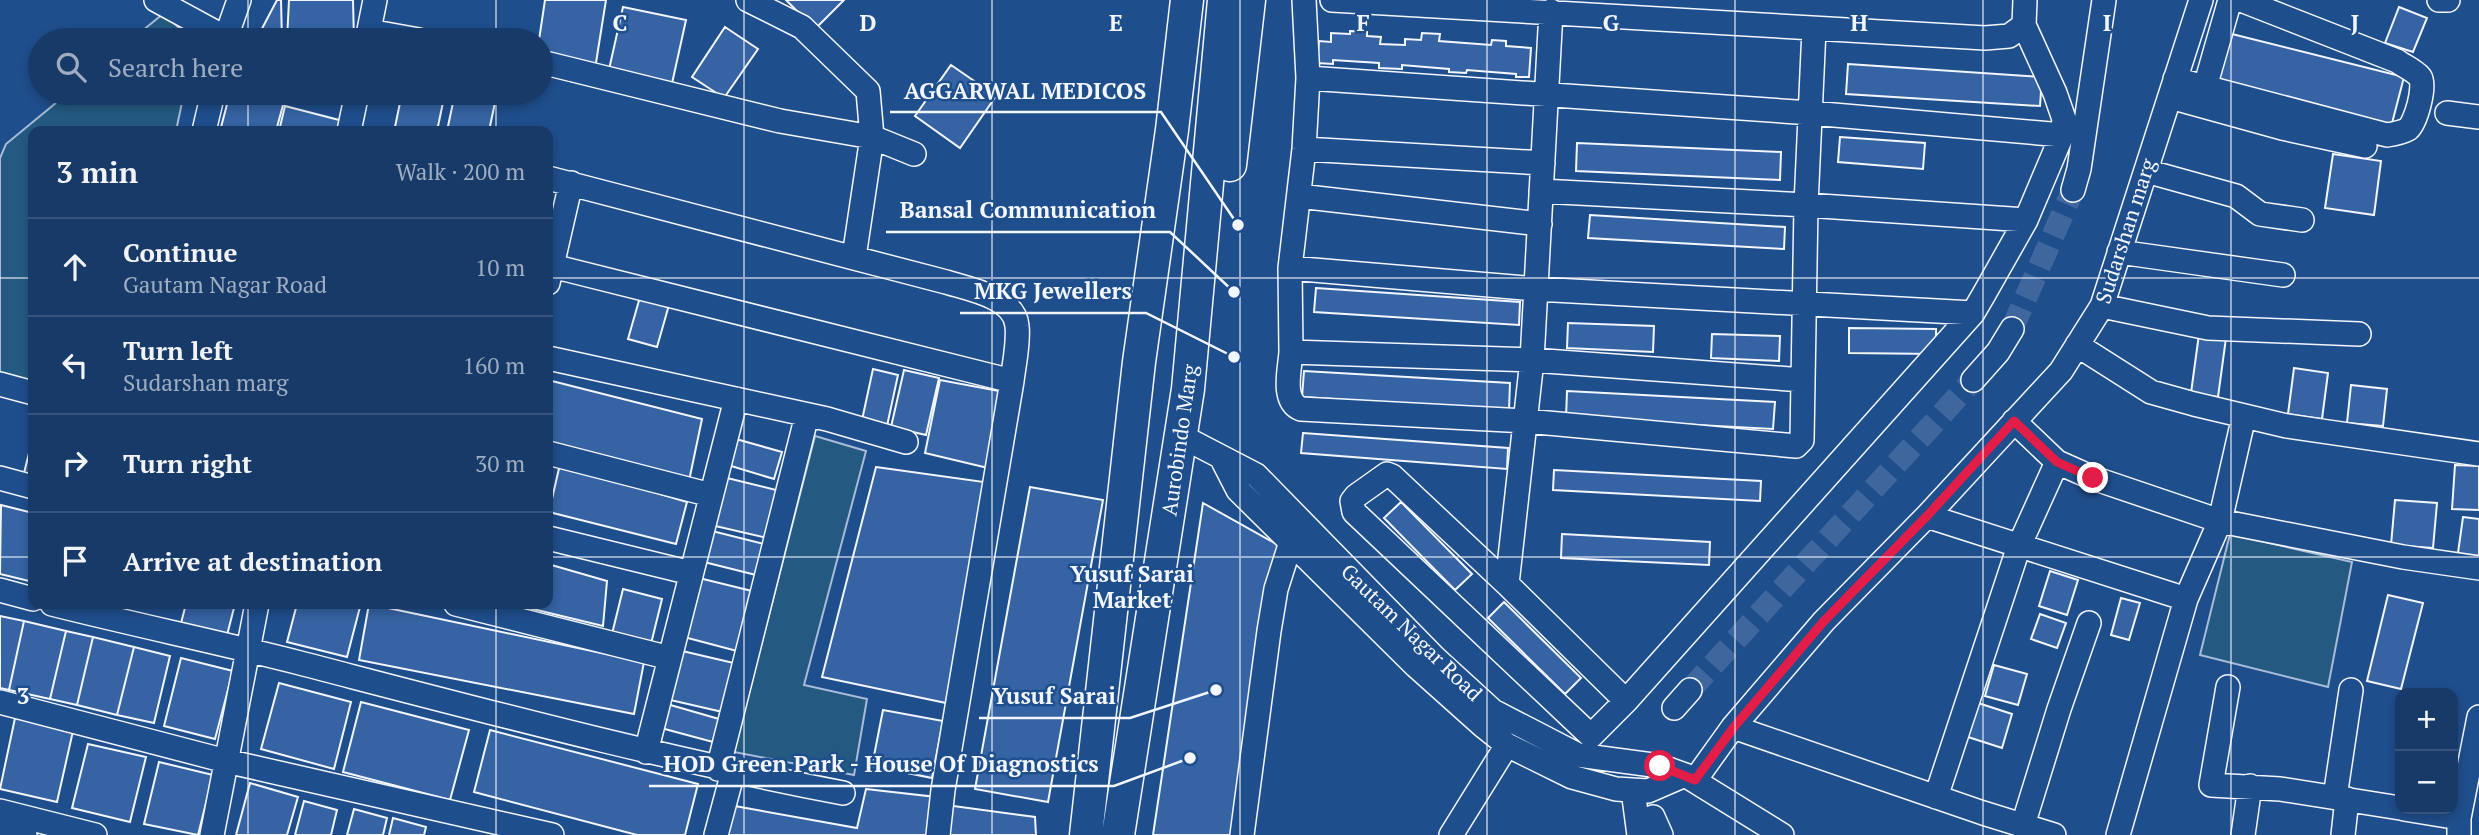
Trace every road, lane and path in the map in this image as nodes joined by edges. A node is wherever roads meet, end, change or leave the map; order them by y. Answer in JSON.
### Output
{"nodes":[{"id":1,"x":156,"y":0,"type":"edge"},
{"id":2,"x":239,"y":0,"type":"edge"},
{"id":3,"x":375,"y":0,"type":"edge"},
{"id":4,"x":748,"y":0,"type":"edge"},
{"id":5,"x":1187,"y":0,"type":"edge"},
{"id":6,"x":1224,"y":0,"type":"edge"},
{"id":7,"x":1249,"y":0,"type":"edge"},
{"id":8,"x":1304,"y":0,"type":"edge"},
{"id":9,"x":1332,"y":0,"type":"edge"},
{"id":10,"x":2025,"y":0,"type":"edge"},
{"id":11,"x":2104,"y":0,"type":"edge"},
{"id":12,"x":2201,"y":0,"type":"edge"},
{"id":13,"x":2230,"y":0,"type":"edge"},
{"id":14,"x":2241,"y":0,"type":"edge"},
{"id":15,"x":2439,"y":0,"type":"edge"},
{"id":16,"x":2448,"y":0,"type":"edge"},
{"id":17,"x":1686,"y":10,"type":"edge"},
{"id":18,"x":1551,"y":11,"type":"junction"},
{"id":19,"x":2024,"y":24,"type":"junction"},
{"id":20,"x":206,"y":28,"type":"edge"},
{"id":21,"x":230,"y":28,"type":"edge"},
{"id":22,"x":370,"y":28,"type":"edge"},
{"id":23,"x":1814,"y":29,"type":"junction"},
{"id":24,"x":553,"y":65,"type":"edge"},
{"id":25,"x":1308,"y":78,"type":"junction"},
{"id":26,"x":2205,"y":87,"type":"junction"},
{"id":27,"x":2172,"y":88,"type":"junction"},
{"id":28,"x":1546,"y":95,"type":"junction"},
{"id":29,"x":210,"y":105,"type":"edge"},
{"id":30,"x":354,"y":105,"type":"edge"},
{"id":31,"x":1811,"y":113,"type":"junction"},
{"id":32,"x":2447,"y":113,"type":"dead end"},
{"id":33,"x":2479,"y":117,"type":"edge"},
{"id":34,"x":205,"y":126,"type":"edge"},
{"id":35,"x":350,"y":126,"type":"edge"},
{"id":36,"x":2062,"y":135,"type":"junction"},
{"id":37,"x":872,"y":137,"type":"junction"},
{"id":38,"x":2365,"y":146,"type":"dead end"},
{"id":39,"x":1304,"y":149,"type":"junction"},
{"id":40,"x":915,"y":154,"type":"dead end"},
{"id":41,"x":1543,"y":163,"type":"junction"},
{"id":42,"x":2146,"y":171,"type":"junction"},
{"id":43,"x":553,"y":179,"type":"edge"},
{"id":44,"x":571,"y":183,"type":"junction"},
{"id":45,"x":2073,"y":190,"type":"tunnel mouth"},
{"id":46,"x":1541,"y":191,"type":"junction"},
{"id":47,"x":1299,"y":197,"type":"junction"},
{"id":48,"x":1806,"y":205,"type":"junction"},
{"id":49,"x":2026,"y":220,"type":"junction"},
{"id":50,"x":2302,"y":220,"type":"dead end"},
{"id":51,"x":1540,"y":224,"type":"junction"},
{"id":52,"x":2119,"y":251,"type":"junction"},
{"id":53,"x":855,"y":257,"type":"junction"},
{"id":54,"x":553,"y":261,"type":"edge"},
{"id":55,"x":1290,"y":268,"type":"junction"},
{"id":56,"x":553,"y":275,"type":"edge"},
{"id":57,"x":2283,"y":275,"type":"dead end"},
{"id":58,"x":1536,"y":289,"type":"junction"},
{"id":59,"x":1804,"y":305,"type":"junction"},
{"id":60,"x":2102,"y":306,"type":"junction"},
{"id":61,"x":1973,"y":313,"type":"junction"},
{"id":62,"x":2012,"y":329,"type":"tunnel mouth"},
{"id":63,"x":2358,"y":334,"type":"dead end"},
{"id":64,"x":2077,"y":345,"type":"junction"},
{"id":65,"x":1291,"y":352,"type":"junction"},
{"id":66,"x":553,"y":359,"type":"edge"},
{"id":67,"x":1532,"y":360,"type":"junction"},
{"id":68,"x":1190,"y":369,"type":"junction"},
{"id":69,"x":1803,"y":380,"type":"junction"},
{"id":70,"x":1973,"y":380,"type":"tunnel mouth"},
{"id":71,"x":1012,"y":382,"type":"junction"},
{"id":72,"x":0,"y":384,"type":"edge"},
{"id":73,"x":28,"y":392,"type":"edge"},
{"id":74,"x":736,"y":399,"type":"junction"},
{"id":75,"x":807,"y":415,"type":"junction"},
{"id":76,"x":2244,"y":416,"type":"junction"},
{"id":77,"x":1526,"y":421,"type":"junction"},
{"id":78,"x":2014,"y":421,"type":"junction"},
{"id":79,"x":1181,"y":436,"type":"junction"},
{"id":80,"x":906,"y":442,"type":"dead end"},
{"id":81,"x":553,"y":454,"type":"edge"},
{"id":82,"x":2479,"y":454,"type":"edge"},
{"id":83,"x":1221,"y":457,"type":"junction"},
{"id":84,"x":2057,"y":462,"type":"junction"},
{"id":85,"x":0,"y":478,"type":"edge"},
{"id":86,"x":28,"y":486,"type":"edge"},
{"id":87,"x":712,"y":495,"type":"junction"},
{"id":88,"x":1927,"y":516,"type":"junction"},
{"id":89,"x":2220,"y":521,"type":"junction"},
{"id":90,"x":553,"y":539,"type":"edge"},
{"id":91,"x":1290,"y":542,"type":"junction"},
{"id":92,"x":2019,"y":546,"type":"junction"},
{"id":93,"x":2479,"y":568,"type":"edge"},
{"id":94,"x":691,"y":573,"type":"junction"},
{"id":95,"x":1507,"y":584,"type":"junction"},
{"id":96,"x":0,"y":590,"type":"edge"},
{"id":97,"x":28,"y":598,"type":"edge"},
{"id":98,"x":2186,"y":599,"type":"junction"},
{"id":99,"x":92,"y":609,"type":"edge"},
{"id":100,"x":256,"y":609,"type":"edge"},
{"id":101,"x":476,"y":609,"type":"edge"},
{"id":102,"x":2089,"y":623,"type":"dead end"},
{"id":103,"x":248,"y":650,"type":"junction"},
{"id":104,"x":670,"y":658,"type":"junction"},
{"id":105,"x":2228,"y":687,"type":"dead end"},
{"id":106,"x":1690,"y":690,"type":"tunnel mouth"},
{"id":107,"x":2351,"y":690,"type":"dead end"},
{"id":108,"x":1626,"y":701,"type":"junction"},
{"id":109,"x":0,"y":702,"type":"edge"},
{"id":110,"x":1674,"y":708,"type":"dead end"},
{"id":111,"x":2479,"y":717,"type":"edge"},
{"id":112,"x":1734,"y":727,"type":"junction"},
{"id":113,"x":1507,"y":745,"type":"junction"},
{"id":114,"x":646,"y":752,"type":"junction"},
{"id":115,"x":226,"y":761,"type":"junction"},
{"id":116,"x":726,"y":771,"type":"junction"},
{"id":117,"x":1690,"y":778,"type":"junction"},
{"id":118,"x":2250,"y":786,"type":"junction"},
{"id":119,"x":1640,"y":791,"type":"junction"},
{"id":120,"x":843,"y":793,"type":"dead end"},
{"id":121,"x":1936,"y":797,"type":"junction"},
{"id":122,"x":2341,"y":798,"type":"junction"},
{"id":123,"x":2395,"y":807,"type":"edge"},
{"id":124,"x":0,"y":811,"type":"edge"},
{"id":125,"x":2421,"y":814,"type":"edge"},
{"id":126,"x":2022,"y":825,"type":"junction"},
{"id":127,"x":2459,"y":826,"type":"edge"},
{"id":128,"x":22,"y":829,"type":"edge"},
{"id":129,"x":1652,"y":830,"type":"edge"},
{"id":130,"x":95,"y":835,"type":"edge"},
{"id":131,"x":212,"y":835,"type":"edge"},
{"id":132,"x":552,"y":835,"type":"edge"},
{"id":133,"x":716,"y":835,"type":"edge"},
{"id":134,"x":938,"y":835,"type":"edge"},
{"id":135,"x":1086,"y":835,"type":"edge"},
{"id":136,"x":1118,"y":835,"type":"edge"},
{"id":137,"x":1242,"y":835,"type":"edge"},
{"id":138,"x":1451,"y":835,"type":"edge"},
{"id":139,"x":1782,"y":835,"type":"edge"},
{"id":140,"x":2054,"y":835,"type":"edge"},
{"id":141,"x":2118,"y":835,"type":"edge"},
{"id":142,"x":2243,"y":835,"type":"edge"},
{"id":143,"x":2343,"y":835,"type":"edge"}],
"edges":[{"from":1,"to":20,"type":"street"},
{"from":2,"to":21,"type":"street"},
{"from":3,"to":22,"type":"street"},
{"from":4,"to":37,"type":"street"},
{"from":5,"to":135,"type":"highway"},
{"from":6,"to":68,"type":"highway","name":"Aurobindo Marg"},
{"from":7,"to":68,"type":"highway"},
{"from":8,"to":25,"type":"street"},
{"from":9,"to":18,"type":"street"},
{"from":10,"to":19,"type":"street"},
{"from":11,"to":45,"type":"street"},
{"from":12,"to":27,"type":"street","name":"Sudarshan marg"},
{"from":13,"to":26,"type":"street"},
{"from":14,"to":26,"type":"street"},
{"from":15,"to":16,"type":"street"},
{"from":17,"to":18,"type":"street"},
{"from":17,"to":23,"type":"street"},
{"from":18,"to":28,"type":"street"},
{"from":19,"to":23,"type":"street"},
{"from":19,"to":36,"type":"street"},
{"from":23,"to":31,"type":"street"},
{"from":24,"to":37,"type":"street"},
{"from":25,"to":28,"type":"street"},
{"from":25,"to":39,"type":"street"},
{"from":26,"to":27,"type":"street"},
{"from":27,"to":38,"type":"street"},
{"from":27,"to":42,"type":"street","name":"Sudarshan marg"},
{"from":28,"to":31,"type":"street"},
{"from":28,"to":41,"type":"street"},
{"from":29,"to":34,"type":"street"},
{"from":30,"to":35,"type":"street"},
{"from":31,"to":36,"type":"street"},
{"from":31,"to":48,"type":"street"},
{"from":32,"to":33,"type":"street"},
{"from":36,"to":49,"type":"street"},
{"from":37,"to":40,"type":"street"},
{"from":37,"to":53,"type":"street"},
{"from":39,"to":41,"type":"street"},
{"from":39,"to":47,"type":"street"},
{"from":41,"to":46,"type":"street"},
{"from":42,"to":50,"type":"street"},
{"from":42,"to":52,"type":"street","name":"Sudarshan marg"},
{"from":43,"to":44,"type":"street"},
{"from":44,"to":53,"type":"street"},
{"from":44,"to":54,"type":"street"},
{"from":46,"to":48,"type":"street"},
{"from":46,"to":51,"type":"street"},
{"from":47,"to":51,"type":"street"},
{"from":47,"to":55,"type":"street"},
{"from":48,"to":49,"type":"street"},
{"from":48,"to":59,"type":"street"},
{"from":49,"to":61,"type":"street"},
{"from":51,"to":58,"type":"street"},
{"from":52,"to":57,"type":"street"},
{"from":52,"to":60,"type":"street","name":"Sudarshan marg"},
{"from":53,"to":71,"type":"street"},
{"from":55,"to":58,"type":"street"},
{"from":55,"to":65,"type":"street"},
{"from":56,"to":71,"type":"street"},
{"from":58,"to":59,"type":"street"},
{"from":58,"to":67,"type":"street"},
{"from":59,"to":61,"type":"street"},
{"from":59,"to":69,"type":"street"},
{"from":60,"to":63,"type":"street"},
{"from":60,"to":64,"type":"street","name":"Sudarshan marg"},
{"from":61,"to":108,"type":"street"},
{"from":62,"to":70,"type":"street"},
{"from":64,"to":76,"type":"street"},
{"from":64,"to":78,"type":"street","name":"Sudarshan marg"},
{"from":65,"to":67,"type":"street"},
{"from":65,"to":77,"type":"street"},
{"from":66,"to":74,"type":"street"},
{"from":67,"to":69,"type":"street"},
{"from":67,"to":77,"type":"street"},
{"from":68,"to":79,"type":"highway","name":"Aurobindo Marg"},
{"from":69,"to":77,"type":"street"},
{"from":71,"to":134,"type":"street"},
{"from":72,"to":73,"type":"street"},
{"from":74,"to":75,"type":"street"},
{"from":74,"to":87,"type":"street"},
{"from":75,"to":80,"type":"street"},
{"from":75,"to":116,"type":"street"},
{"from":76,"to":82,"type":"street"},
{"from":76,"to":89,"type":"street"},
{"from":77,"to":95,"type":"street"},
{"from":78,"to":84,"type":"street"},
{"from":78,"to":88,"type":"street","name":"Sudarshan marg"},
{"from":79,"to":83,"type":"street","name":"Gautam Nagar Road"},
{"from":79,"to":136,"type":"highway","name":"Aurobindo Marg"},
{"from":81,"to":87,"type":"street"},
{"from":83,"to":91,"type":"street"},
{"from":83,"to":117,"type":"street","name":"Gautam Nagar Road"},
{"from":84,"to":89,"type":"street"},
{"from":84,"to":92,"type":"street"},
{"from":85,"to":86,"type":"street"},
{"from":87,"to":94,"type":"street"},
{"from":88,"to":92,"type":"street"},
{"from":88,"to":112,"type":"street","name":"Sudarshan marg"},
{"from":89,"to":93,"type":"street"},
{"from":89,"to":98,"type":"street"},
{"from":90,"to":94,"type":"street"},
{"from":91,"to":113,"type":"street"},
{"from":91,"to":137,"type":"street"},
{"from":92,"to":98,"type":"street"},
{"from":92,"to":121,"type":"street"},
{"from":94,"to":104,"type":"street"},
{"from":95,"to":108,"type":"street"},
{"from":95,"to":108,"type":"street"},
{"from":96,"to":97,"type":"street"},
{"from":98,"to":141,"type":"street"},
{"from":99,"to":103,"type":"street"},
{"from":100,"to":103,"type":"street"},
{"from":101,"to":104,"type":"street"},
{"from":102,"to":126,"type":"street"},
{"from":103,"to":114,"type":"street"},
{"from":103,"to":115,"type":"street"},
{"from":104,"to":114,"type":"street"},
{"from":105,"to":118,"type":"street"},
{"from":106,"to":110,"type":"street"},
{"from":107,"to":122,"type":"street"},
{"from":109,"to":115,"type":"street"},
{"from":111,"to":127,"type":"street"},
{"from":112,"to":117,"type":"street","name":"Sudarshan marg"},
{"from":112,"to":121,"type":"street"},
{"from":113,"to":119,"type":"street"},
{"from":113,"to":138,"type":"street"},
{"from":114,"to":116,"type":"street"},
{"from":115,"to":131,"type":"street"},
{"from":115,"to":132,"type":"street"},
{"from":116,"to":120,"type":"street"},
{"from":116,"to":133,"type":"street"},
{"from":117,"to":119,"type":"street"},
{"from":117,"to":139,"type":"street","name":"Gautam Nagar Road"},
{"from":118,"to":122,"type":"street"},
{"from":118,"to":142,"type":"street"},
{"from":119,"to":129,"type":"street"},
{"from":121,"to":126,"type":"street"},
{"from":122,"to":123,"type":"street"},
{"from":122,"to":143,"type":"street"},
{"from":124,"to":128,"type":"street"},
{"from":125,"to":127,"type":"street"},
{"from":126,"to":140,"type":"street"},
{"from":128,"to":130,"type":"street"}]}
